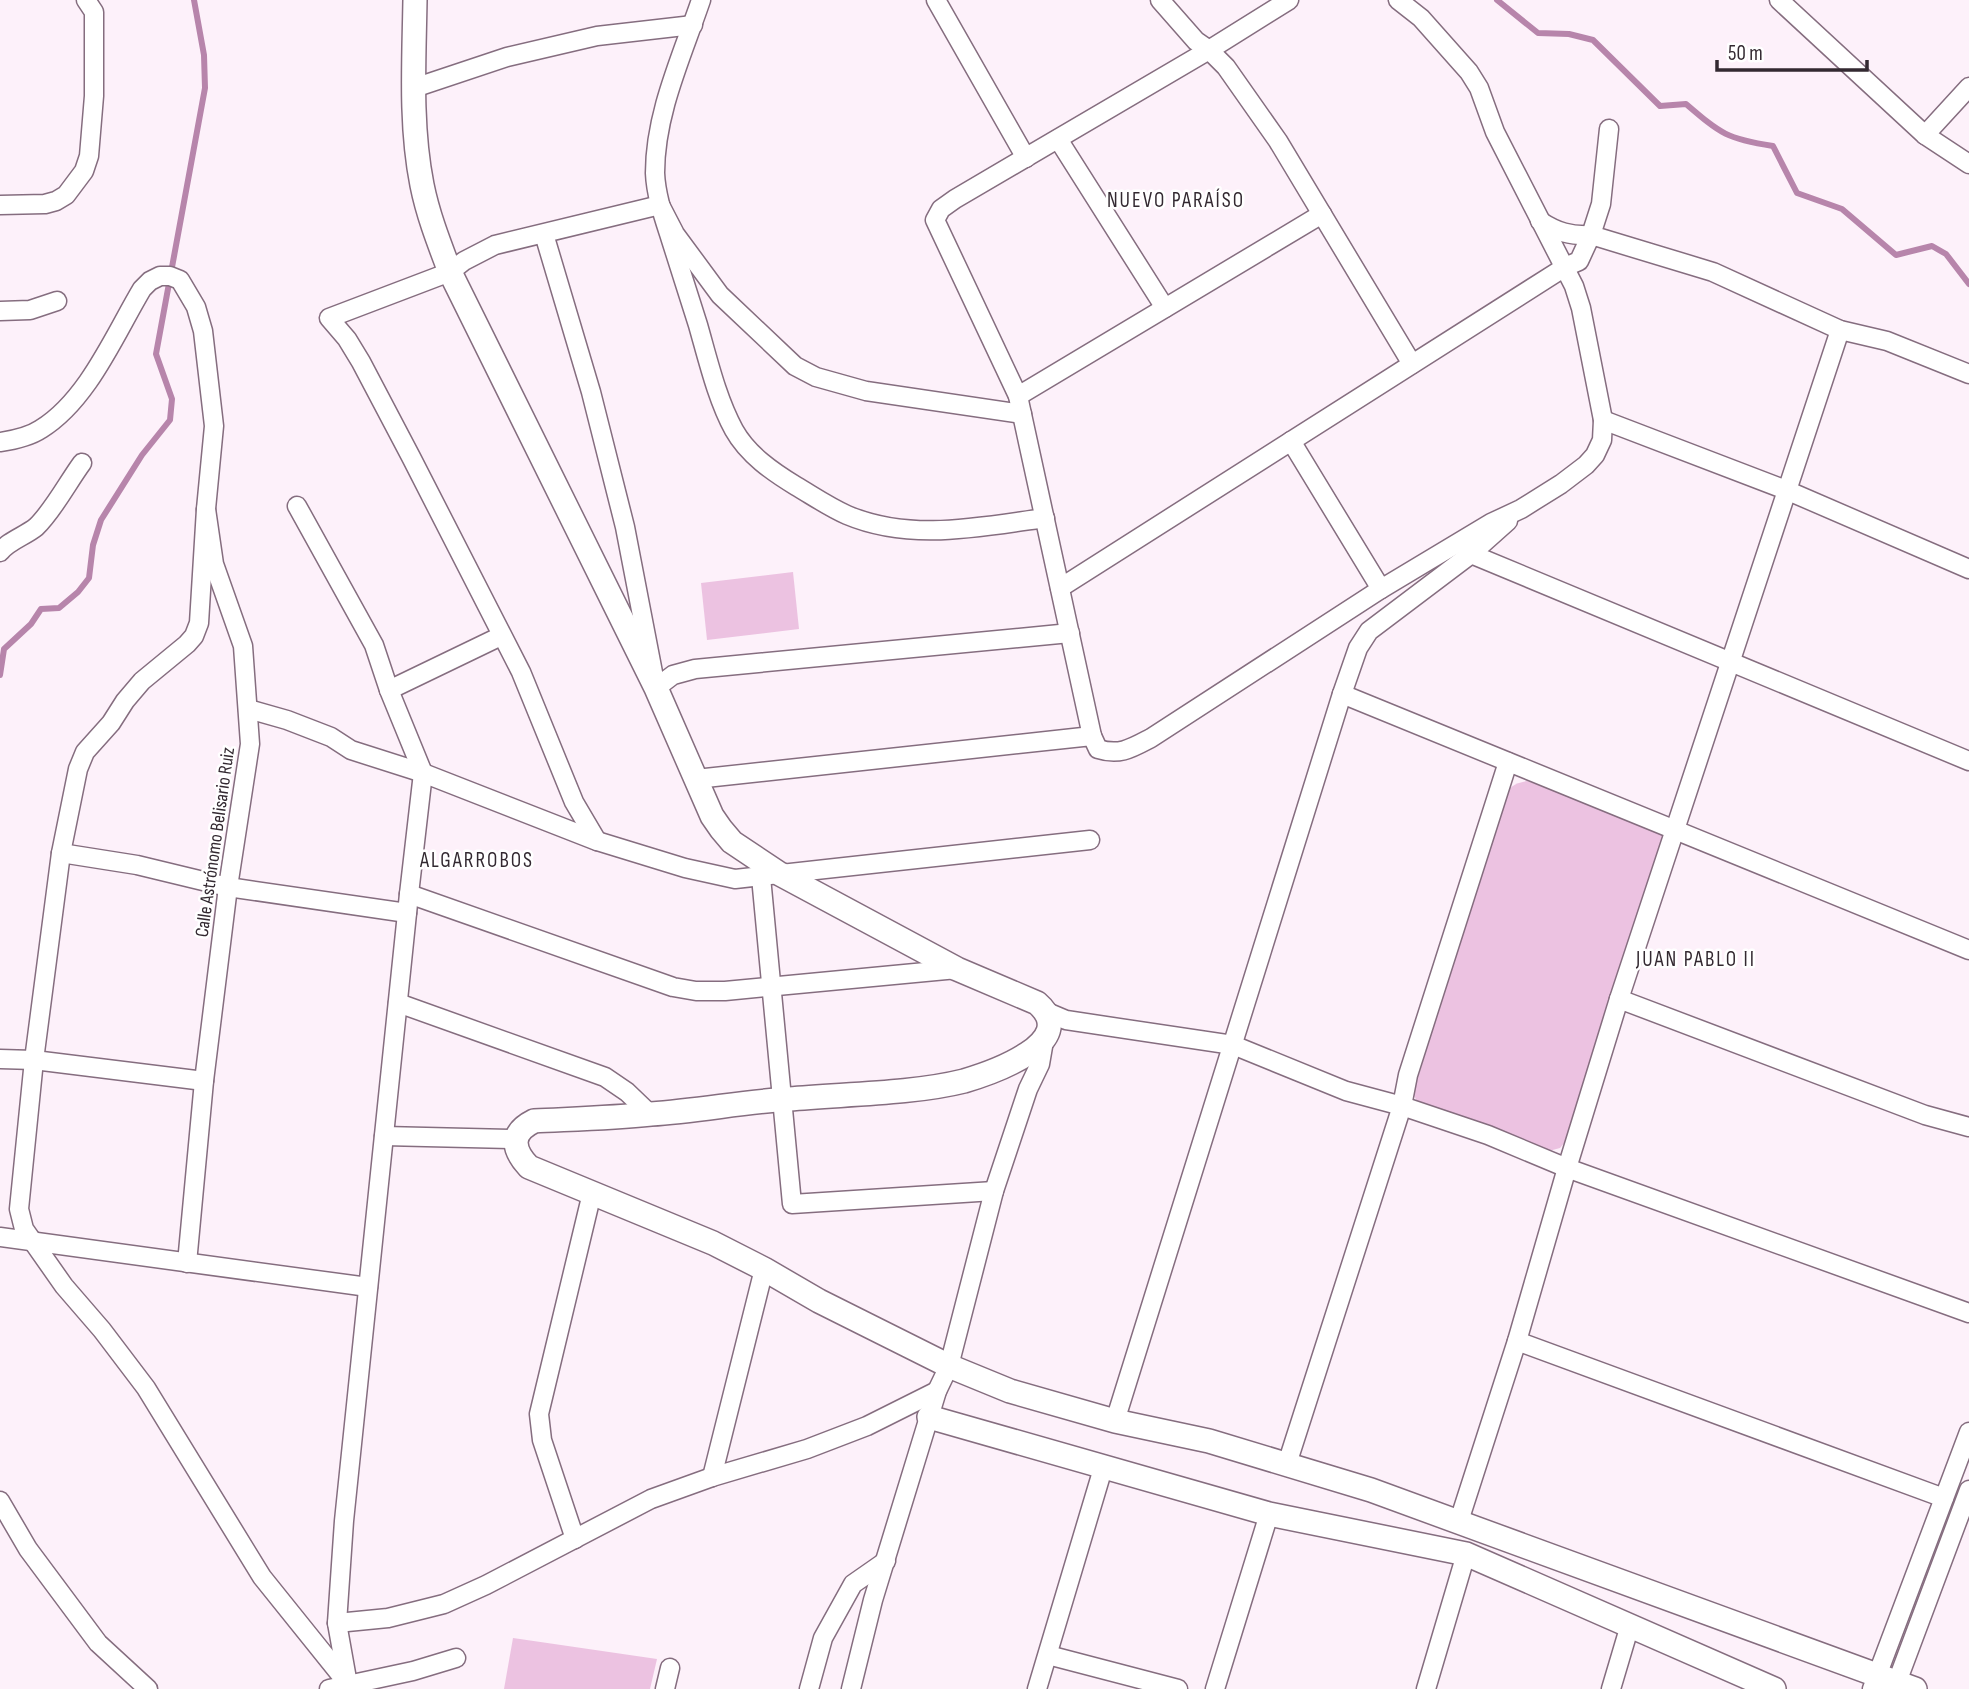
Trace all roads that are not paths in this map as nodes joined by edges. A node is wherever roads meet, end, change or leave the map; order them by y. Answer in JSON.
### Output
{"nodes":[{"id":1,"x":86,"y":0,"type":"edge"},
{"id":2,"x":415,"y":0,"type":"edge"},
{"id":3,"x":701,"y":0,"type":"edge"},
{"id":4,"x":936,"y":0,"type":"edge"},
{"id":5,"x":1160,"y":0,"type":"edge"},
{"id":6,"x":1289,"y":0,"type":"edge"},
{"id":7,"x":1398,"y":0,"type":"edge"},
{"id":8,"x":1779,"y":0,"type":"edge"},
{"id":9,"x":693,"y":25,"type":"junction"},
{"id":10,"x":1209,"y":50,"type":"junction"},
{"id":11,"x":1969,"y":87,"type":"edge"},
{"id":12,"x":414,"y":88,"type":"junction"},
{"id":13,"x":1609,"y":130,"type":"dead end"},
{"id":14,"x":1924,"y":135,"type":"junction"},
{"id":15,"x":1058,"y":139,"type":"junction"},
{"id":16,"x":1026,"y":158,"type":"junction"},
{"id":17,"x":1969,"y":164,"type":"edge"},
{"id":18,"x":0,"y":205,"type":"edge"},
{"id":19,"x":660,"y":205,"type":"junction"},
{"id":20,"x":1322,"y":214,"type":"junction"},
{"id":21,"x":1539,"y":220,"type":"junction"},
{"id":22,"x":544,"y":234,"type":"junction"},
{"id":23,"x":1591,"y":235,"type":"junction"},
{"id":24,"x":1565,"y":267,"type":"junction"},
{"id":25,"x":450,"y":272,"type":"junction"},
{"id":26,"x":57,"y":301,"type":"dead end"},
{"id":27,"x":1165,"y":308,"type":"junction"},
{"id":28,"x":0,"y":311,"type":"edge"},
{"id":29,"x":1840,"y":330,"type":"junction"},
{"id":30,"x":1412,"y":364,"type":"junction"},
{"id":31,"x":1969,"y":373,"type":"edge"},
{"id":32,"x":1018,"y":396,"type":"junction"},
{"id":33,"x":1022,"y":414,"type":"junction"},
{"id":34,"x":1603,"y":420,"type":"junction"},
{"id":35,"x":1291,"y":441,"type":"junction"},
{"id":36,"x":0,"y":442,"type":"edge"},
{"id":37,"x":82,"y":463,"type":"dead end"},
{"id":38,"x":1786,"y":490,"type":"junction"},
{"id":39,"x":297,"y":506,"type":"dead end"},
{"id":40,"x":206,"y":509,"type":"junction"},
{"id":41,"x":1521,"y":509,"type":"junction"},
{"id":42,"x":1045,"y":518,"type":"junction"},
{"id":43,"x":0,"y":552,"type":"edge"},
{"id":44,"x":1471,"y":554,"type":"junction"},
{"id":45,"x":1969,"y":569,"type":"edge"},
{"id":46,"x":1060,"y":588,"type":"junction"},
{"id":47,"x":1381,"y":589,"type":"junction"},
{"id":48,"x":1070,"y":633,"type":"junction"},
{"id":49,"x":501,"y":636,"type":"junction"},
{"id":50,"x":1731,"y":662,"type":"junction"},
{"id":51,"x":656,"y":688,"type":"junction"},
{"id":52,"x":389,"y":690,"type":"junction"},
{"id":53,"x":1342,"y":694,"type":"junction"},
{"id":54,"x":248,"y":709,"type":"junction"},
{"id":55,"x":1092,"y":736,"type":"junction"},
{"id":56,"x":1969,"y":761,"type":"edge"},
{"id":57,"x":1508,"y":762,"type":"junction"},
{"id":58,"x":423,"y":773,"type":"junction"},
{"id":59,"x":696,"y":779,"type":"junction"},
{"id":60,"x":1676,"y":831,"type":"junction"},
{"id":61,"x":1090,"y":840,"type":"dead end"},
{"id":62,"x":597,"y":841,"type":"junction"},
{"id":63,"x":61,"y":853,"type":"junction"},
{"id":64,"x":771,"y":876,"type":"junction"},
{"id":65,"x":228,"y":887,"type":"junction"},
{"id":66,"x":409,"y":894,"type":"junction"},
{"id":67,"x":407,"y":913,"type":"junction"},
{"id":68,"x":1969,"y":950,"type":"edge"},
{"id":69,"x":957,"y":969,"type":"junction"},
{"id":70,"x":771,"y":986,"type":"junction"},
{"id":71,"x":1619,"y":999,"type":"junction"},
{"id":72,"x":398,"y":1003,"type":"junction"},
{"id":73,"x":1047,"y":1012,"type":"junction"},
{"id":74,"x":1045,"y":1035,"type":"junction"},
{"id":75,"x":1233,"y":1045,"type":"junction"},
{"id":76,"x":0,"y":1059,"type":"edge"},
{"id":77,"x":34,"y":1060,"type":"junction"},
{"id":78,"x":204,"y":1081,"type":"junction"},
{"id":79,"x":782,"y":1099,"type":"junction"},
{"id":80,"x":1402,"y":1106,"type":"junction"},
{"id":81,"x":651,"y":1115,"type":"junction"},
{"id":82,"x":1969,"y":1127,"type":"edge"},
{"id":83,"x":384,"y":1136,"type":"junction"},
{"id":84,"x":515,"y":1139,"type":"junction"},
{"id":85,"x":1567,"y":1168,"type":"junction"},
{"id":86,"x":994,"y":1191,"type":"junction"},
{"id":87,"x":592,"y":1194,"type":"junction"},
{"id":88,"x":0,"y":1237,"type":"edge"},
{"id":89,"x":33,"y":1242,"type":"junction"},
{"id":90,"x":85,"y":1249,"type":"junction"},
{"id":91,"x":187,"y":1263,"type":"junction"},
{"id":92,"x":764,"y":1269,"type":"junction"},
{"id":93,"x":64,"y":1286,"type":"junction"},
{"id":94,"x":368,"y":1287,"type":"junction"},
{"id":95,"x":1969,"y":1313,"type":"edge"},
{"id":96,"x":1517,"y":1341,"type":"junction"},
{"id":97,"x":949,"y":1366,"type":"junction"},
{"id":98,"x":937,"y":1391,"type":"junction"},
{"id":99,"x":929,"y":1417,"type":"junction"},
{"id":100,"x":1115,"y":1421,"type":"junction"},
{"id":101,"x":1969,"y":1432,"type":"edge"},
{"id":102,"x":1287,"y":1464,"type":"junction"},
{"id":103,"x":1104,"y":1465,"type":"junction"},
{"id":104,"x":712,"y":1477,"type":"junction"},
{"id":105,"x":1969,"y":1490,"type":"edge"},
{"id":106,"x":1944,"y":1498,"type":"junction"},
{"id":107,"x":0,"y":1501,"type":"edge"},
{"id":108,"x":1269,"y":1514,"type":"junction"},
{"id":109,"x":1459,"y":1521,"type":"junction"},
{"id":110,"x":575,"y":1539,"type":"junction"},
{"id":111,"x":1466,"y":1554,"type":"junction"},
{"id":112,"x":886,"y":1561,"type":"junction"},
{"id":113,"x":337,"y":1623,"type":"junction"},
{"id":114,"x":1630,"y":1625,"type":"junction"},
{"id":115,"x":1048,"y":1655,"type":"junction"},
{"id":116,"x":456,"y":1658,"type":"dead end"},
{"id":117,"x":670,"y":1668,"type":"dead end"},
{"id":118,"x":1890,"y":1685,"type":"edge"},
{"id":119,"x":348,"y":1686,"type":"edge"},
{"id":120,"x":148,"y":1689,"type":"edge"},
{"id":121,"x":330,"y":1689,"type":"edge"},
{"id":122,"x":665,"y":1689,"type":"edge"},
{"id":123,"x":809,"y":1689,"type":"edge"},
{"id":124,"x":850,"y":1689,"type":"edge"},
{"id":125,"x":1037,"y":1689,"type":"edge"},
{"id":126,"x":1178,"y":1689,"type":"edge"},
{"id":127,"x":1215,"y":1689,"type":"edge"},
{"id":128,"x":1426,"y":1689,"type":"edge"},
{"id":129,"x":1611,"y":1689,"type":"edge"},
{"id":130,"x":1774,"y":1689,"type":"edge"}],
"edges":[{"from":1,"to":18,"type":"street"},
{"from":2,"to":12,"type":"street"},
{"from":3,"to":9,"type":"street"},
{"from":4,"to":16,"type":"street"},
{"from":5,"to":10,"type":"street"},
{"from":6,"to":10,"type":"street"},
{"from":7,"to":21,"type":"street"},
{"from":8,"to":14,"type":"street"},
{"from":9,"to":12,"type":"street"},
{"from":9,"to":19,"type":"street"},
{"from":10,"to":15,"type":"street"},
{"from":10,"to":20,"type":"street"},
{"from":11,"to":14,"type":"street"},
{"from":12,"to":25,"type":"street"},
{"from":13,"to":23,"type":"street"},
{"from":14,"to":17,"type":"street"},
{"from":15,"to":16,"type":"street"},
{"from":15,"to":27,"type":"street"},
{"from":16,"to":32,"type":"street"},
{"from":19,"to":22,"type":"street"},
{"from":19,"to":33,"type":"street"},
{"from":19,"to":42,"type":"street"},
{"from":20,"to":27,"type":"street"},
{"from":20,"to":30,"type":"street"},
{"from":21,"to":23,"type":"street"},
{"from":21,"to":24,"type":"street"},
{"from":22,"to":25,"type":"street"},
{"from":22,"to":51,"type":"street"},
{"from":23,"to":24,"type":"street"},
{"from":23,"to":29,"type":"street"},
{"from":24,"to":30,"type":"street"},
{"from":24,"to":34,"type":"street"},
{"from":25,"to":49,"type":"street"},
{"from":25,"to":51,"type":"street"},
{"from":26,"to":28,"type":"street"},
{"from":27,"to":32,"type":"street"},
{"from":29,"to":31,"type":"street"},
{"from":29,"to":38,"type":"street"},
{"from":30,"to":35,"type":"street"},
{"from":32,"to":33,"type":"street"},
{"from":33,"to":42,"type":"street"},
{"from":34,"to":38,"type":"street"},
{"from":34,"to":41,"type":"street"},
{"from":35,"to":46,"type":"street"},
{"from":35,"to":47,"type":"street"},
{"from":36,"to":40,"type":"street","name":"Calle Astrónomo Belisario Ruiz"},
{"from":37,"to":43,"type":"street"},
{"from":38,"to":45,"type":"street"},
{"from":38,"to":50,"type":"street"},
{"from":39,"to":52,"type":"street"},
{"from":40,"to":54,"type":"street","name":"Calle Astrónomo Belisario Ruiz"},
{"from":40,"to":63,"type":"street"},
{"from":41,"to":44,"type":"street"},
{"from":41,"to":47,"type":"street"},
{"from":42,"to":46,"type":"street"},
{"from":44,"to":50,"type":"street"},
{"from":44,"to":53,"type":"street"},
{"from":46,"to":48,"type":"street"},
{"from":47,"to":55,"type":"street"},
{"from":48,"to":51,"type":"street"},
{"from":48,"to":55,"type":"street"},
{"from":49,"to":52,"type":"street"},
{"from":49,"to":62,"type":"street"},
{"from":50,"to":56,"type":"street"},
{"from":50,"to":60,"type":"street"},
{"from":51,"to":59,"type":"street"},
{"from":52,"to":58,"type":"street"},
{"from":53,"to":57,"type":"street"},
{"from":53,"to":75,"type":"street"},
{"from":54,"to":58,"type":"street"},
{"from":54,"to":65,"type":"street","name":"Calle Astrónomo Belisario Ruiz"},
{"from":55,"to":59,"type":"street"},
{"from":57,"to":60,"type":"street"},
{"from":57,"to":80,"type":"street"},
{"from":58,"to":62,"type":"street"},
{"from":58,"to":66,"type":"street"},
{"from":59,"to":64,"type":"street"},
{"from":60,"to":68,"type":"street"},
{"from":60,"to":71,"type":"street"},
{"from":61,"to":64,"type":"street"},
{"from":62,"to":64,"type":"street"},
{"from":63,"to":65,"type":"street"},
{"from":63,"to":77,"type":"street"},
{"from":64,"to":69,"type":"street"},
{"from":64,"to":70,"type":"street"},
{"from":65,"to":67,"type":"street"},
{"from":65,"to":78,"type":"street","name":"Calle Astrónomo Belisario Ruiz"},
{"from":66,"to":67,"type":"street"},
{"from":66,"to":70,"type":"street"},
{"from":67,"to":72,"type":"street"},
{"from":69,"to":70,"type":"street"},
{"from":69,"to":73,"type":"street"},
{"from":70,"to":79,"type":"street"},
{"from":71,"to":82,"type":"street"},
{"from":71,"to":85,"type":"street"},
{"from":72,"to":81,"type":"street"},
{"from":72,"to":83,"type":"street"},
{"from":73,"to":74,"type":"street"},
{"from":73,"to":75,"type":"street"},
{"from":74,"to":79,"type":"street"},
{"from":74,"to":86,"type":"street"},
{"from":75,"to":80,"type":"street"},
{"from":75,"to":100,"type":"street"},
{"from":76,"to":77,"type":"street"},
{"from":77,"to":78,"type":"street"},
{"from":77,"to":89,"type":"street"},
{"from":78,"to":91,"type":"street","name":"Calle Astrónomo Belisario Ruiz"},
{"from":79,"to":81,"type":"street"},
{"from":79,"to":86,"type":"street"},
{"from":80,"to":85,"type":"street"},
{"from":80,"to":102,"type":"street"},
{"from":81,"to":84,"type":"street"},
{"from":83,"to":84,"type":"street"},
{"from":83,"to":94,"type":"street"},
{"from":84,"to":87,"type":"street"},
{"from":85,"to":95,"type":"street"},
{"from":85,"to":96,"type":"street"},
{"from":86,"to":97,"type":"street"},
{"from":87,"to":92,"type":"street"},
{"from":87,"to":110,"type":"street"},
{"from":88,"to":89,"type":"street"},
{"from":89,"to":90,"type":"street"},
{"from":89,"to":93,"type":"street"},
{"from":90,"to":91,"type":"street"},
{"from":90,"to":93,"type":"street"},
{"from":91,"to":94,"type":"street"},
{"from":92,"to":97,"type":"street"},
{"from":92,"to":104,"type":"street"},
{"from":93,"to":119,"type":"street"},
{"from":94,"to":113,"type":"street"},
{"from":96,"to":106,"type":"street"},
{"from":96,"to":109,"type":"street"},
{"from":97,"to":98,"type":"street"},
{"from":97,"to":100,"type":"street"},
{"from":98,"to":99,"type":"street"},
{"from":98,"to":104,"type":"street"},
{"from":99,"to":103,"type":"street"},
{"from":99,"to":112,"type":"street"},
{"from":100,"to":102,"type":"street"},
{"from":101,"to":106,"type":"street"},
{"from":102,"to":109,"type":"street"},
{"from":103,"to":108,"type":"street"},
{"from":103,"to":115,"type":"street"},
{"from":104,"to":110,"type":"street"},
{"from":105,"to":118,"type":"street"},
{"from":106,"to":118,"type":"street"},
{"from":107,"to":120,"type":"street"},
{"from":108,"to":111,"type":"street"},
{"from":108,"to":127,"type":"street"},
{"from":109,"to":118,"type":"street"},
{"from":110,"to":113,"type":"street"},
{"from":111,"to":114,"type":"street"},
{"from":111,"to":128,"type":"street"},
{"from":112,"to":123,"type":"street"},
{"from":112,"to":124,"type":"street"},
{"from":113,"to":119,"type":"street"},
{"from":114,"to":129,"type":"street"},
{"from":114,"to":130,"type":"street"},
{"from":115,"to":125,"type":"street"},
{"from":115,"to":126,"type":"street"},
{"from":116,"to":119,"type":"street"},
{"from":117,"to":122,"type":"street"},
{"from":119,"to":121,"type":"street"}]}
